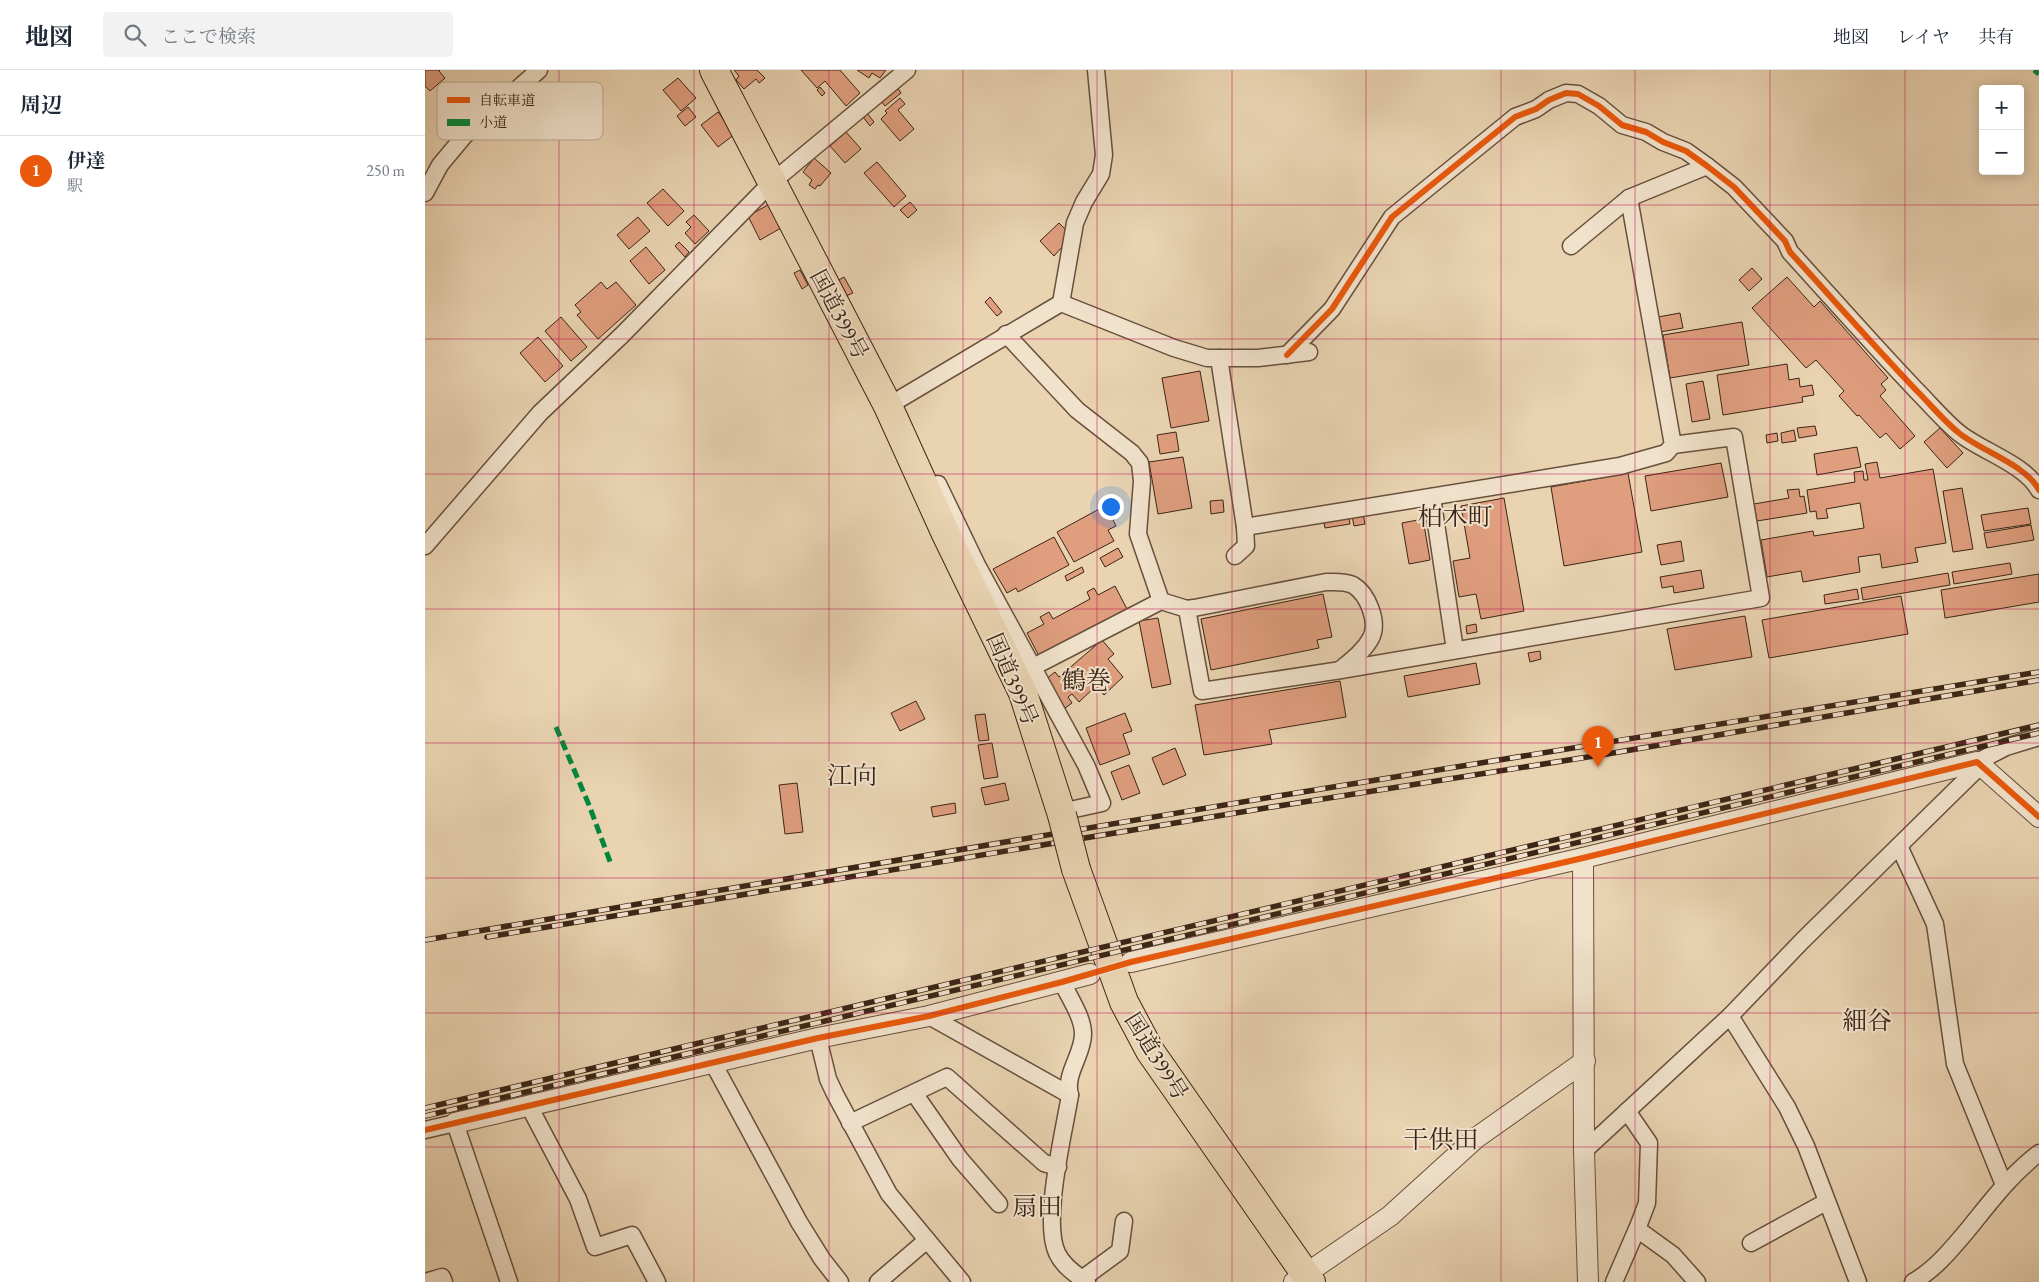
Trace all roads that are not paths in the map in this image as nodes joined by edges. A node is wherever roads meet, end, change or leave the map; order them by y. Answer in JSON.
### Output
{"nodes":[{"id":1,"x":539,"y":70,"type":"edge"},
{"id":2,"x":715,"y":70,"type":"edge"},
{"id":3,"x":907,"y":70,"type":"edge"},
{"id":4,"x":1096,"y":70,"type":"edge"},
{"id":5,"x":525,"y":82,"type":"edge"},
{"id":6,"x":461,"y":140,"type":"edge"},
{"id":7,"x":1707,"y":166,"type":"junction"},
{"id":8,"x":771,"y":182,"type":"junction"},
{"id":9,"x":425,"y":193,"type":"edge"},
{"id":10,"x":1629,"y":198,"type":"junction"},
{"id":11,"x":1571,"y":246,"type":"dead end"},
{"id":12,"x":1061,"y":303,"type":"junction"},
{"id":13,"x":1006,"y":334,"type":"junction"},
{"id":14,"x":1309,"y":352,"type":"dead end"},
{"id":15,"x":1287,"y":355,"type":"junction"},
{"id":16,"x":1219,"y":358,"type":"junction"},
{"id":17,"x":888,"y":406,"type":"junction"},
{"id":18,"x":1673,"y":445,"type":"junction"},
{"id":19,"x":908,"y":451,"type":"junction"},
{"id":20,"x":2039,"y":490,"type":"edge"},
{"id":21,"x":1432,"y":497,"type":"junction"},
{"id":22,"x":1245,"y":527,"type":"junction"},
{"id":23,"x":425,"y":545,"type":"edge"},
{"id":24,"x":1235,"y":556,"type":"dead end"},
{"id":25,"x":1161,"y":601,"type":"junction"},
{"id":26,"x":1187,"y":609,"type":"junction"},
{"id":27,"x":1455,"y":650,"type":"junction"},
{"id":28,"x":1033,"y":667,"type":"junction"},
{"id":29,"x":1341,"y":670,"type":"junction"},
{"id":30,"x":2039,"y":726,"type":"edge"},
{"id":31,"x":2032,"y":739,"type":"edge"},
{"id":32,"x":1979,"y":764,"type":"junction"},
{"id":33,"x":1061,"y":814,"type":"junction"},
{"id":34,"x":2039,"y":816,"type":"edge"},
{"id":35,"x":1899,"y":846,"type":"junction"},
{"id":36,"x":1583,"y":858,"type":"junction"},
{"id":37,"x":1131,"y":962,"type":"dead end"},
{"id":38,"x":1090,"y":974,"type":"dead end"},
{"id":39,"x":1062,"y":982,"type":"junction"},
{"id":40,"x":929,"y":1016,"type":"junction"},
{"id":41,"x":1730,"y":1016,"type":"junction"},
{"id":42,"x":818,"y":1038,"type":"junction"},
{"id":43,"x":1585,"y":1061,"type":"junction"},
{"id":44,"x":713,"y":1063,"type":"junction"},
{"id":45,"x":914,"y":1092,"type":"junction"},
{"id":46,"x":1070,"y":1095,"type":"junction"},
{"id":47,"x":529,"y":1106,"type":"junction"},
{"id":48,"x":1627,"y":1111,"type":"junction"},
{"id":49,"x":850,"y":1123,"type":"junction"},
{"id":50,"x":455,"y":1124,"type":"junction"},
{"id":51,"x":425,"y":1130,"type":"edge"},
{"id":52,"x":1585,"y":1151,"type":"junction"},
{"id":53,"x":2039,"y":1153,"type":"edge"},
{"id":54,"x":1057,"y":1167,"type":"junction"},
{"id":55,"x":2004,"y":1185,"type":"junction"},
{"id":56,"x":1826,"y":1202,"type":"junction"},
{"id":57,"x":999,"y":1204,"type":"dead end"},
{"id":58,"x":1124,"y":1221,"type":"dead end"},
{"id":59,"x":1636,"y":1232,"type":"junction"},
{"id":60,"x":927,"y":1240,"type":"junction"},
{"id":61,"x":1751,"y":1243,"type":"dead end"},
{"id":62,"x":1303,"y":1279,"type":"edge"},
{"id":63,"x":1084,"y":1280,"type":"edge"},
{"id":64,"x":1922,"y":1280,"type":"edge"},
{"id":65,"x":425,"y":1282,"type":"edge"},
{"id":66,"x":444,"y":1282,"type":"edge"},
{"id":67,"x":509,"y":1282,"type":"edge"},
{"id":68,"x":657,"y":1282,"type":"edge"},
{"id":69,"x":840,"y":1282,"type":"edge"},
{"id":70,"x":878,"y":1282,"type":"edge"},
{"id":71,"x":962,"y":1282,"type":"edge"},
{"id":72,"x":1588,"y":1282,"type":"edge"},
{"id":73,"x":1614,"y":1282,"type":"edge"},
{"id":74,"x":1697,"y":1282,"type":"edge"},
{"id":75,"x":1858,"y":1282,"type":"edge"}],
"edges":[{"from":1,"to":5,"type":"street"},
{"from":2,"to":8,"type":"highway","name":"国道399号"},
{"from":3,"to":8,"type":"street"},
{"from":4,"to":12,"type":"street"},
{"from":6,"to":9,"type":"street"},
{"from":7,"to":10,"type":"street"},
{"from":7,"to":15,"type":"street"},
{"from":7,"to":20,"type":"street"},
{"from":8,"to":17,"type":"highway","name":"国道399号"},
{"from":8,"to":23,"type":"street"},
{"from":10,"to":11,"type":"street"},
{"from":10,"to":18,"type":"street"},
{"from":12,"to":13,"type":"street"},
{"from":12,"to":16,"type":"street"},
{"from":13,"to":17,"type":"street"},
{"from":13,"to":25,"type":"street"},
{"from":14,"to":15,"type":"street"},
{"from":15,"to":16,"type":"street"},
{"from":16,"to":22,"type":"street"},
{"from":17,"to":19,"type":"highway","name":"国道399号"},
{"from":18,"to":21,"type":"street"},
{"from":18,"to":27,"type":"street"},
{"from":19,"to":28,"type":"street"},
{"from":19,"to":33,"type":"highway","name":"国道399号"},
{"from":21,"to":22,"type":"street"},
{"from":21,"to":27,"type":"street"},
{"from":22,"to":24,"type":"street"},
{"from":25,"to":26,"type":"street"},
{"from":25,"to":28,"type":"street"},
{"from":26,"to":29,"type":"street"},
{"from":26,"to":29,"type":"street"},
{"from":27,"to":29,"type":"street"},
{"from":28,"to":33,"type":"street"},
{"from":30,"to":31,"type":"street"},
{"from":31,"to":32,"type":"street"},
{"from":32,"to":34,"type":"street"},
{"from":32,"to":35,"type":"street"},
{"from":32,"to":36,"type":"street"},
{"from":33,"to":62,"type":"highway","name":"国道399号","bridge":true},
{"from":35,"to":41,"type":"street"},
{"from":35,"to":55,"type":"street"},
{"from":36,"to":37,"type":"street"},
{"from":36,"to":43,"type":"street"},
{"from":38,"to":39,"type":"street"},
{"from":39,"to":40,"type":"street"},
{"from":39,"to":46,"type":"street"},
{"from":40,"to":42,"type":"street"},
{"from":40,"to":46,"type":"street"},
{"from":41,"to":48,"type":"street"},
{"from":41,"to":56,"type":"street"},
{"from":42,"to":44,"type":"street"},
{"from":42,"to":49,"type":"street"},
{"from":43,"to":52,"type":"street"},
{"from":43,"to":62,"type":"street"},
{"from":44,"to":47,"type":"street"},
{"from":44,"to":69,"type":"street"},
{"from":45,"to":49,"type":"street"},
{"from":45,"to":54,"type":"street"},
{"from":45,"to":57,"type":"street"},
{"from":46,"to":54,"type":"street"},
{"from":47,"to":50,"type":"street"},
{"from":47,"to":68,"type":"street"},
{"from":48,"to":52,"type":"street"},
{"from":48,"to":59,"type":"street"},
{"from":49,"to":60,"type":"street"},
{"from":50,"to":51,"type":"street"},
{"from":50,"to":67,"type":"street"},
{"from":52,"to":72,"type":"street"},
{"from":53,"to":55,"type":"street"},
{"from":54,"to":63,"type":"street"},
{"from":55,"to":64,"type":"street"},
{"from":56,"to":61,"type":"street"},
{"from":56,"to":75,"type":"street"},
{"from":58,"to":63,"type":"street"},
{"from":59,"to":73,"type":"street"},
{"from":59,"to":74,"type":"street"},
{"from":60,"to":70,"type":"street"},
{"from":60,"to":71,"type":"street"},
{"from":65,"to":66,"type":"street"}]}
